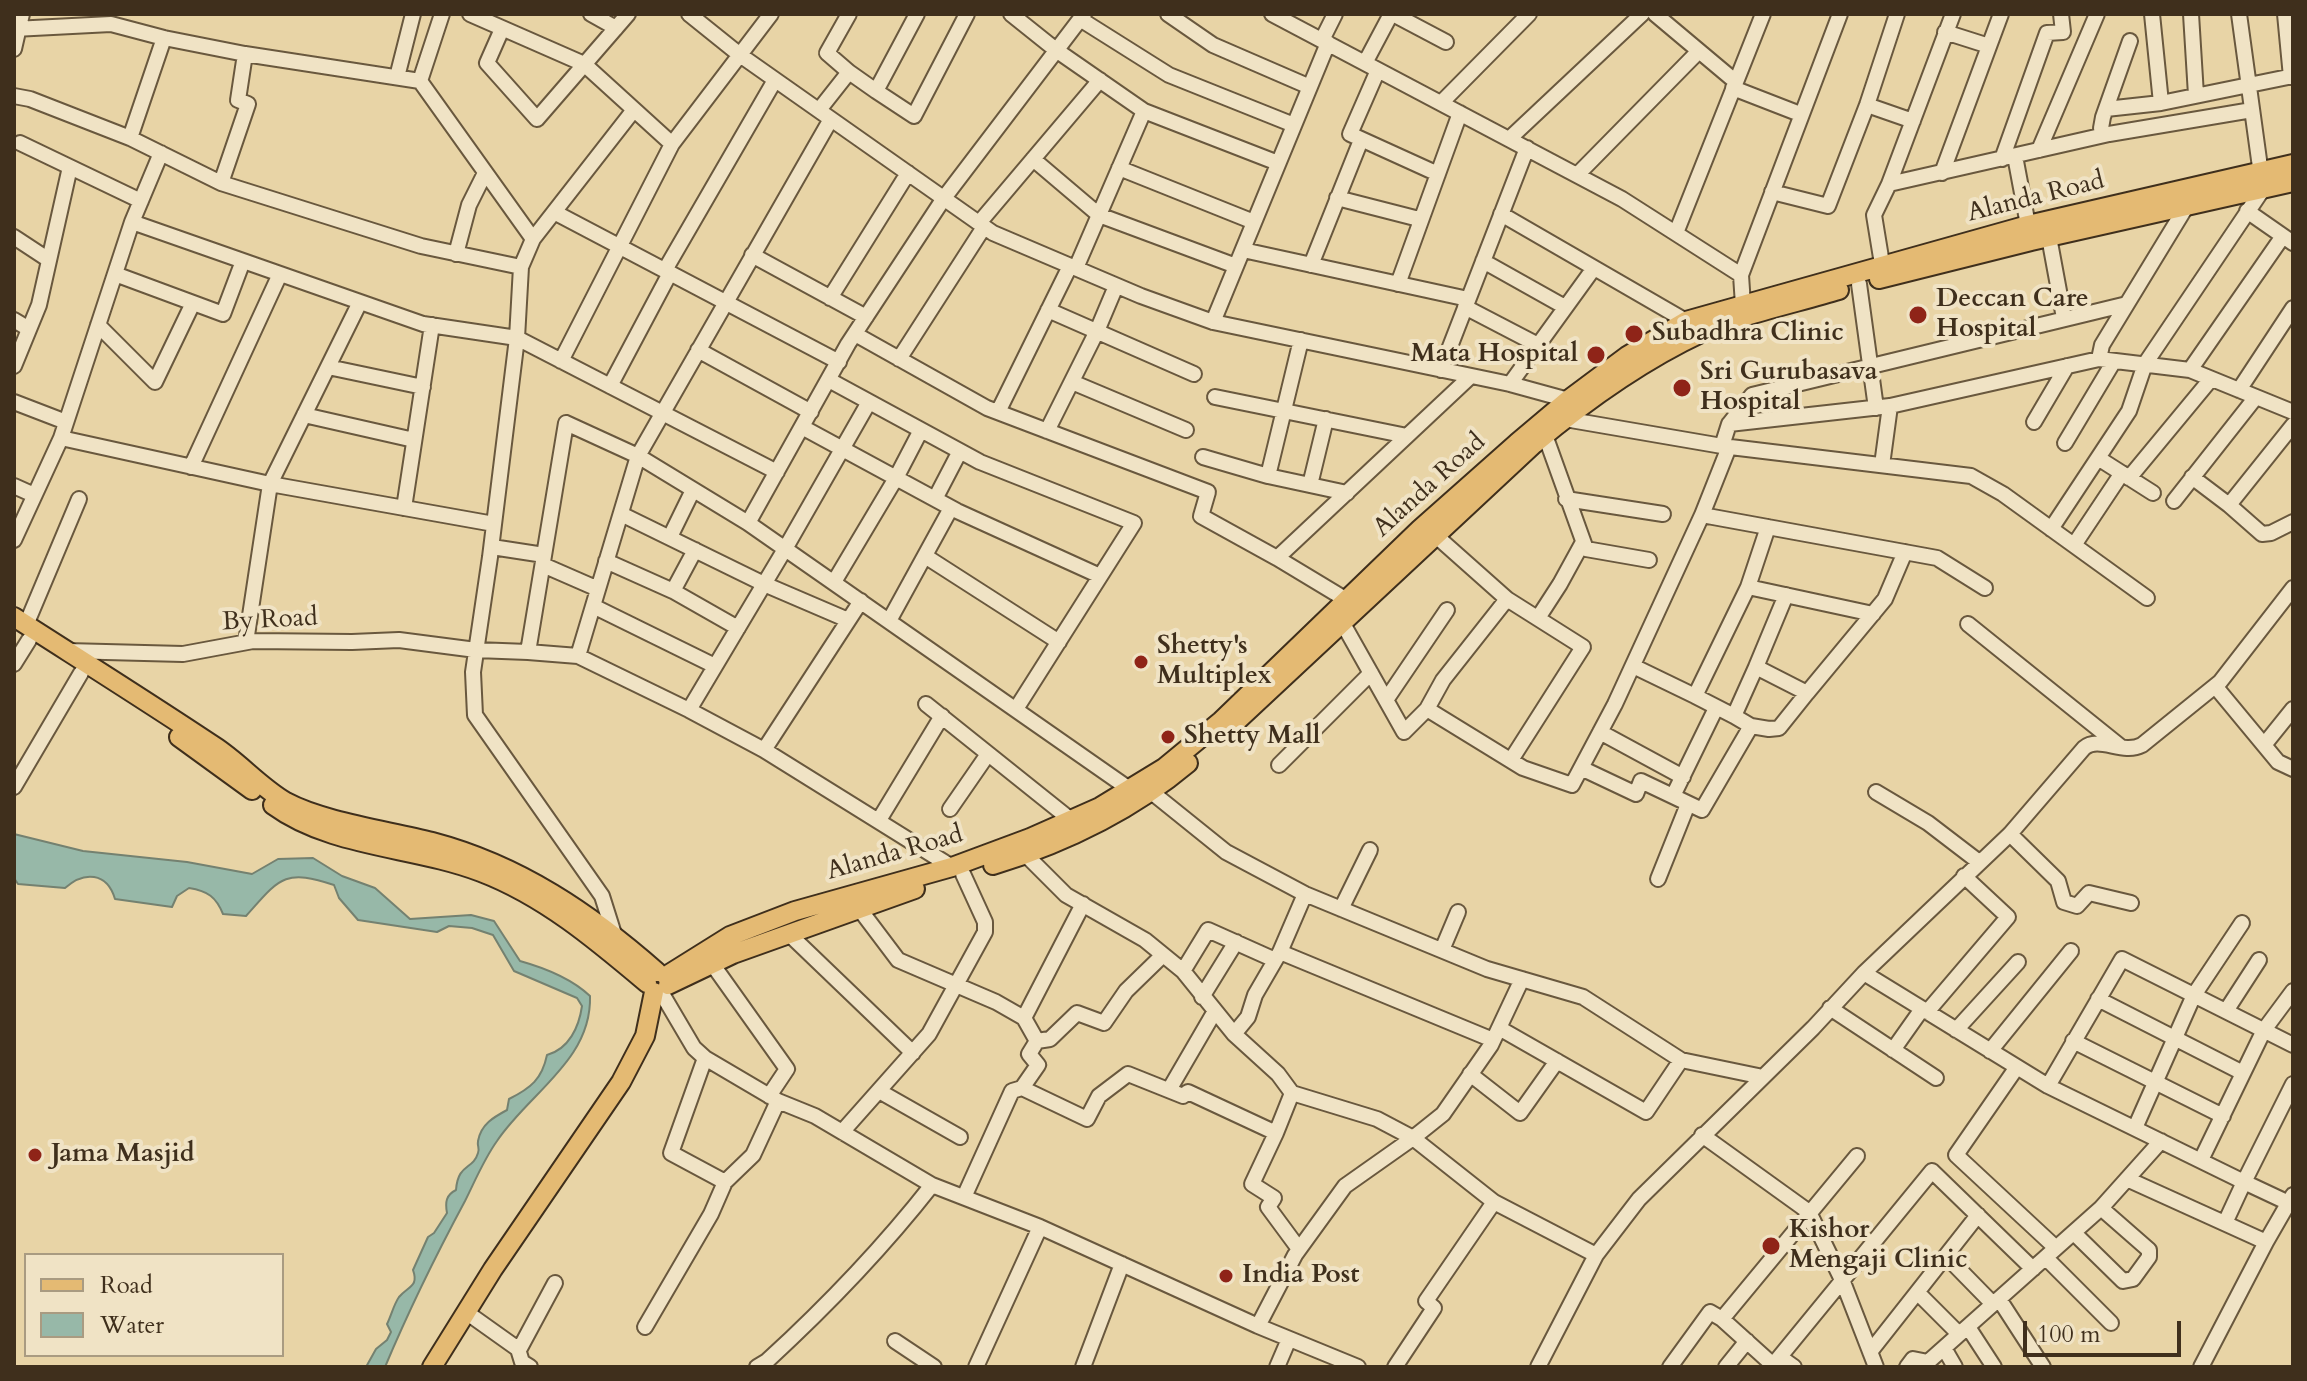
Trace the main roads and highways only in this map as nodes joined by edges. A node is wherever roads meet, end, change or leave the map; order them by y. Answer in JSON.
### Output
{"nodes":[{"id":1,"x":2293,"y":164,"type":"edge"},
{"id":2,"x":2262,"y":180,"type":"junction"},
{"id":3,"x":2293,"y":182,"type":"edge"},
{"id":4,"x":1884,"y":271,"type":"junction"},
{"id":5,"x":1740,"y":312,"type":"junction"},
{"id":6,"x":1576,"y":403,"type":"junction"},
{"id":7,"x":1558,"y":417,"type":"junction"},
{"id":8,"x":21,"y":628,"type":"edge"},
{"id":9,"x":1202,"y":744,"type":"junction"},
{"id":10,"x":1140,"y":790,"type":"junction"},
{"id":11,"x":1033,"y":847,"type":"junction"},
{"id":12,"x":958,"y":870,"type":"junction"},
{"id":13,"x":708,"y":958,"type":"junction"},
{"id":14,"x":659,"y":983,"type":"junction"},
{"id":15,"x":432,"y":1367,"type":"edge"}],
"edges":[{"from":1,"to":2,"type":"main road","name":"Alanda Road"},
{"from":2,"to":3,"type":"main road","name":"Alanda Road"},
{"from":2,"to":4,"type":"main road","name":"Alanda Road"},
{"from":2,"to":4,"type":"main road","name":"Alanda Road"},
{"from":4,"to":5,"type":"main road","name":"Alanda Road"},
{"from":4,"to":5,"type":"main road","name":"Alanda Road"},
{"from":5,"to":6,"type":"main road","name":"Alanda Road"},
{"from":5,"to":6,"type":"main road","name":"Alanda Road"},
{"from":6,"to":7,"type":"main road","name":"Alanda Road"},
{"from":7,"to":9,"type":"main road","name":"Alanda Road"},
{"from":7,"to":9,"type":"main road","name":"Alanda Road"},
{"from":8,"to":14,"type":"main road"},
{"from":8,"to":14,"type":"main road"},
{"from":9,"to":10,"type":"main road","name":"Alanda Road"},
{"from":10,"to":11,"type":"main road","name":"Alanda Road"},
{"from":10,"to":11,"type":"main road","name":"Alanda Road"},
{"from":11,"to":12,"type":"main road","name":"Alanda Road"},
{"from":12,"to":13,"type":"main road","name":"Alanda Road"},
{"from":12,"to":13,"type":"main road","name":"Alanda Road"},
{"from":13,"to":14,"type":"main road","name":"Alanda Road"},
{"from":14,"to":15,"type":"main road"}]}
